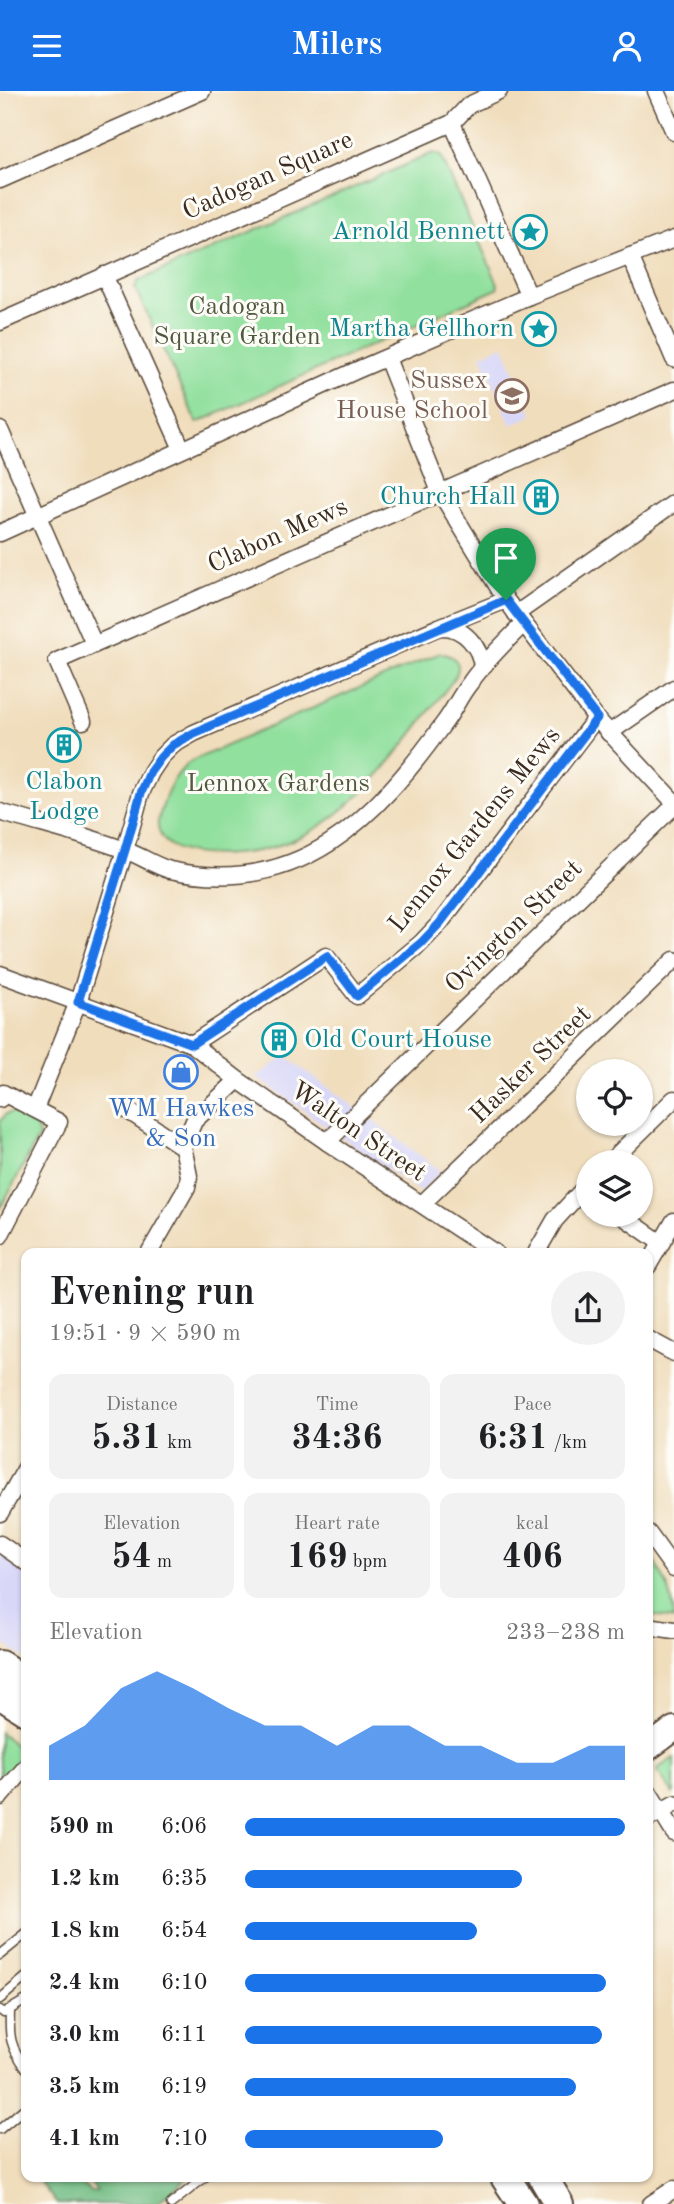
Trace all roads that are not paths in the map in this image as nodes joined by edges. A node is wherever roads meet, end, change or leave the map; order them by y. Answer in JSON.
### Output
{"nodes":[{"id":1,"x":202,"y":91,"type":"edge"},
{"id":2,"x":499,"y":91,"type":"edge"},
{"id":3,"x":656,"y":91,"type":"edge"},
{"id":4,"x":466,"y":98,"type":"edge"},
{"id":5,"x":452,"y":123,"type":"junction"},
{"id":6,"x":674,"y":132,"type":"edge"},
{"id":7,"x":0,"y":180,"type":"edge"},
{"id":8,"x":674,"y":239,"type":"edge"},
{"id":9,"x":630,"y":256,"type":"junction"},
{"id":10,"x":104,"y":275,"type":"junction"},
{"id":11,"x":529,"y":296,"type":"junction"},
{"id":12,"x":0,"y":322,"type":"edge"},
{"id":13,"x":387,"y":358,"type":"junction"},
{"id":14,"x":674,"y":359,"type":"edge"},
{"id":15,"x":674,"y":390,"type":"edge"},
{"id":16,"x":0,"y":430,"type":"edge"},
{"id":17,"x":182,"y":449,"type":"junction"},
{"id":18,"x":440,"y":492,"type":"junction"},
{"id":19,"x":674,"y":503,"type":"edge"},
{"id":20,"x":38,"y":514,"type":"junction"},
{"id":21,"x":0,"y":533,"type":"edge"},
{"id":22,"x":506,"y":600,"type":"junction"},
{"id":23,"x":519,"y":619,"type":"junction"},
{"id":24,"x":439,"y":627,"type":"junction"},
{"id":25,"x":94,"y":644,"type":"junction"},
{"id":26,"x":482,"y":668,"type":"junction"},
{"id":27,"x":674,"y":688,"type":"edge"},
{"id":28,"x":597,"y":718,"type":"junction"},
{"id":29,"x":83,"y":722,"type":"dead end"},
{"id":30,"x":609,"y":733,"type":"junction"},
{"id":31,"x":674,"y":804,"type":"edge"},
{"id":32,"x":0,"y":812,"type":"edge"},
{"id":33,"x":125,"y":850,"type":"junction"},
{"id":34,"x":674,"y":960,"type":"edge"},
{"id":35,"x":0,"y":974,"type":"edge"},
{"id":36,"x":78,"y":1002,"type":"junction"},
{"id":37,"x":192,"y":1044,"type":"junction"},
{"id":38,"x":238,"y":1080,"type":"junction"},
{"id":39,"x":1,"y":1092,"type":"edge"},
{"id":40,"x":674,"y":1099,"type":"edge"},
{"id":41,"x":35,"y":1109,"type":"junction"},
{"id":42,"x":127,"y":1111,"type":"dead end"},
{"id":43,"x":327,"y":1142,"type":"junction"},
{"id":44,"x":183,"y":1147,"type":"junction"},
{"id":45,"x":622,"y":1150,"type":"edge"},
{"id":46,"x":576,"y":1198,"type":"edge"},
{"id":47,"x":422,"y":1204,"type":"junction"},
{"id":48,"x":674,"y":1221,"type":"edge"},
{"id":49,"x":638,"y":1227,"type":"edge"},
{"id":50,"x":0,"y":1236,"type":"edge"},
{"id":51,"x":661,"y":1243,"type":"junction"},
{"id":52,"x":152,"y":1248,"type":"edge"},
{"id":53,"x":488,"y":1248,"type":"edge"},
{"id":54,"x":539,"y":1248,"type":"edge"},
{"id":55,"x":653,"y":1257,"type":"edge"},
{"id":56,"x":653,"y":1342,"type":"edge"},
{"id":57,"x":674,"y":1353,"type":"edge"},
{"id":58,"x":21,"y":1477,"type":"edge"},
{"id":59,"x":0,"y":1513,"type":"edge"},
{"id":60,"x":653,"y":1540,"type":"edge"},
{"id":61,"x":0,"y":1544,"type":"edge"},
{"id":62,"x":21,"y":1559,"type":"edge"},
{"id":63,"x":674,"y":1569,"type":"edge"},
{"id":64,"x":653,"y":1627,"type":"edge"},
{"id":65,"x":674,"y":1630,"type":"edge"},
{"id":66,"x":6,"y":1677,"type":"edge"},
{"id":67,"x":21,"y":1702,"type":"edge"},
{"id":68,"x":674,"y":1729,"type":"edge"},
{"id":69,"x":653,"y":1744,"type":"edge"},
{"id":70,"x":21,"y":1773,"type":"edge"},
{"id":71,"x":0,"y":1797,"type":"edge"},
{"id":72,"x":661,"y":1812,"type":"edge"},
{"id":73,"x":674,"y":1833,"type":"edge"},
{"id":74,"x":21,"y":1938,"type":"edge"},
{"id":75,"x":0,"y":1955,"type":"edge"},
{"id":76,"x":21,"y":1981,"type":"edge"},
{"id":77,"x":0,"y":1999,"type":"edge"},
{"id":78,"x":21,"y":2003,"type":"edge"},
{"id":79,"x":0,"y":2010,"type":"edge"},
{"id":80,"x":10,"y":2011,"type":"junction"},
{"id":81,"x":21,"y":2061,"type":"edge"},
{"id":82,"x":21,"y":2111,"type":"edge"},
{"id":83,"x":0,"y":2129,"type":"edge"},
{"id":84,"x":199,"y":2182,"type":"edge"},
{"id":85,"x":508,"y":2182,"type":"edge"},
{"id":86,"x":546,"y":2182,"type":"edge"},
{"id":87,"x":674,"y":2189,"type":"edge"},
{"id":88,"x":171,"y":2204,"type":"edge"},
{"id":89,"x":523,"y":2204,"type":"edge"},
{"id":90,"x":559,"y":2204,"type":"edge"},
{"id":91,"x":651,"y":2204,"type":"edge"}],
"edges":[{"from":1,"to":7,"type":"street"},
{"from":2,"to":4,"type":"street","name":"Cadogan Square"},
{"from":3,"to":6,"type":"street"},
{"from":4,"to":5,"type":"street","name":"Cadogan Square"},
{"from":5,"to":10,"type":"street","name":"Cadogan Square"},
{"from":5,"to":11,"type":"street"},
{"from":8,"to":9,"type":"street"},
{"from":9,"to":11,"type":"street"},
{"from":9,"to":14,"type":"street"},
{"from":10,"to":12,"type":"street","name":"Cadogan Square"},
{"from":10,"to":17,"type":"street"},
{"from":11,"to":13,"type":"street"},
{"from":13,"to":17,"type":"street"},
{"from":13,"to":18,"type":"street"},
{"from":15,"to":18,"type":"street","name":"Clabon Mews"},
{"from":16,"to":20,"type":"street"},
{"from":17,"to":20,"type":"street"},
{"from":18,"to":22,"type":"street"},
{"from":18,"to":25,"type":"street","name":"Clabon Mews"},
{"from":19,"to":23,"type":"street"},
{"from":20,"to":21,"type":"street"},
{"from":20,"to":25,"type":"street"},
{"from":22,"to":23,"type":"street"},
{"from":22,"to":24,"type":"street"},
{"from":23,"to":26,"type":"street"},
{"from":23,"to":28,"type":"street"},
{"from":24,"to":26,"type":"street"},
{"from":24,"to":33,"type":"street"},
{"from":25,"to":29,"type":"street","name":"Clabon Mews"},
{"from":26,"to":33,"type":"street"},
{"from":27,"to":30,"type":"street"},
{"from":28,"to":30,"type":"street"},
{"from":28,"to":37,"type":"street","name":"Lennox Gardens Mews"},
{"from":30,"to":31,"type":"street"},
{"from":31,"to":43,"type":"street","name":"Ovington Street"},
{"from":32,"to":33,"type":"street"},
{"from":33,"to":36,"type":"street"},
{"from":34,"to":47,"type":"street","name":"Hasker Street"},
{"from":35,"to":36,"type":"street","name":"Walton Street"},
{"from":36,"to":37,"type":"street","name":"Walton Street"},
{"from":36,"to":41,"type":"street"},
{"from":37,"to":38,"type":"street","name":"Walton Street"},
{"from":38,"to":43,"type":"street","name":"Walton Street"},
{"from":38,"to":44,"type":"street"},
{"from":39,"to":41,"type":"street"},
{"from":40,"to":45,"type":"street"},
{"from":41,"to":50,"type":"street"},
{"from":42,"to":44,"type":"street"},
{"from":43,"to":47,"type":"street","name":"Walton Street"},
{"from":44,"to":52,"type":"street"},
{"from":46,"to":54,"type":"street"},
{"from":47,"to":53,"type":"street","name":"Walton Street"},
{"from":48,"to":51,"type":"street"},
{"from":49,"to":51,"type":"street"},
{"from":51,"to":55,"type":"street"},
{"from":56,"to":57,"type":"street"},
{"from":58,"to":59,"type":"street"},
{"from":60,"to":63,"type":"street"},
{"from":61,"to":62,"type":"street"},
{"from":64,"to":65,"type":"street"},
{"from":66,"to":67,"type":"highway"},
{"from":68,"to":69,"type":"main road"},
{"from":70,"to":71,"type":"street"},
{"from":72,"to":73,"type":"street"},
{"from":74,"to":75,"type":"lane"},
{"from":76,"to":77,"type":"lane"},
{"from":78,"to":80,"type":"lane"},
{"from":79,"to":80,"type":"lane"},
{"from":80,"to":81,"type":"lane"},
{"from":82,"to":83,"type":"lane"},
{"from":84,"to":88,"type":"lane"},
{"from":85,"to":89,"type":"highway"},
{"from":86,"to":90,"type":"highway"},
{"from":87,"to":91,"type":"street"}]}
